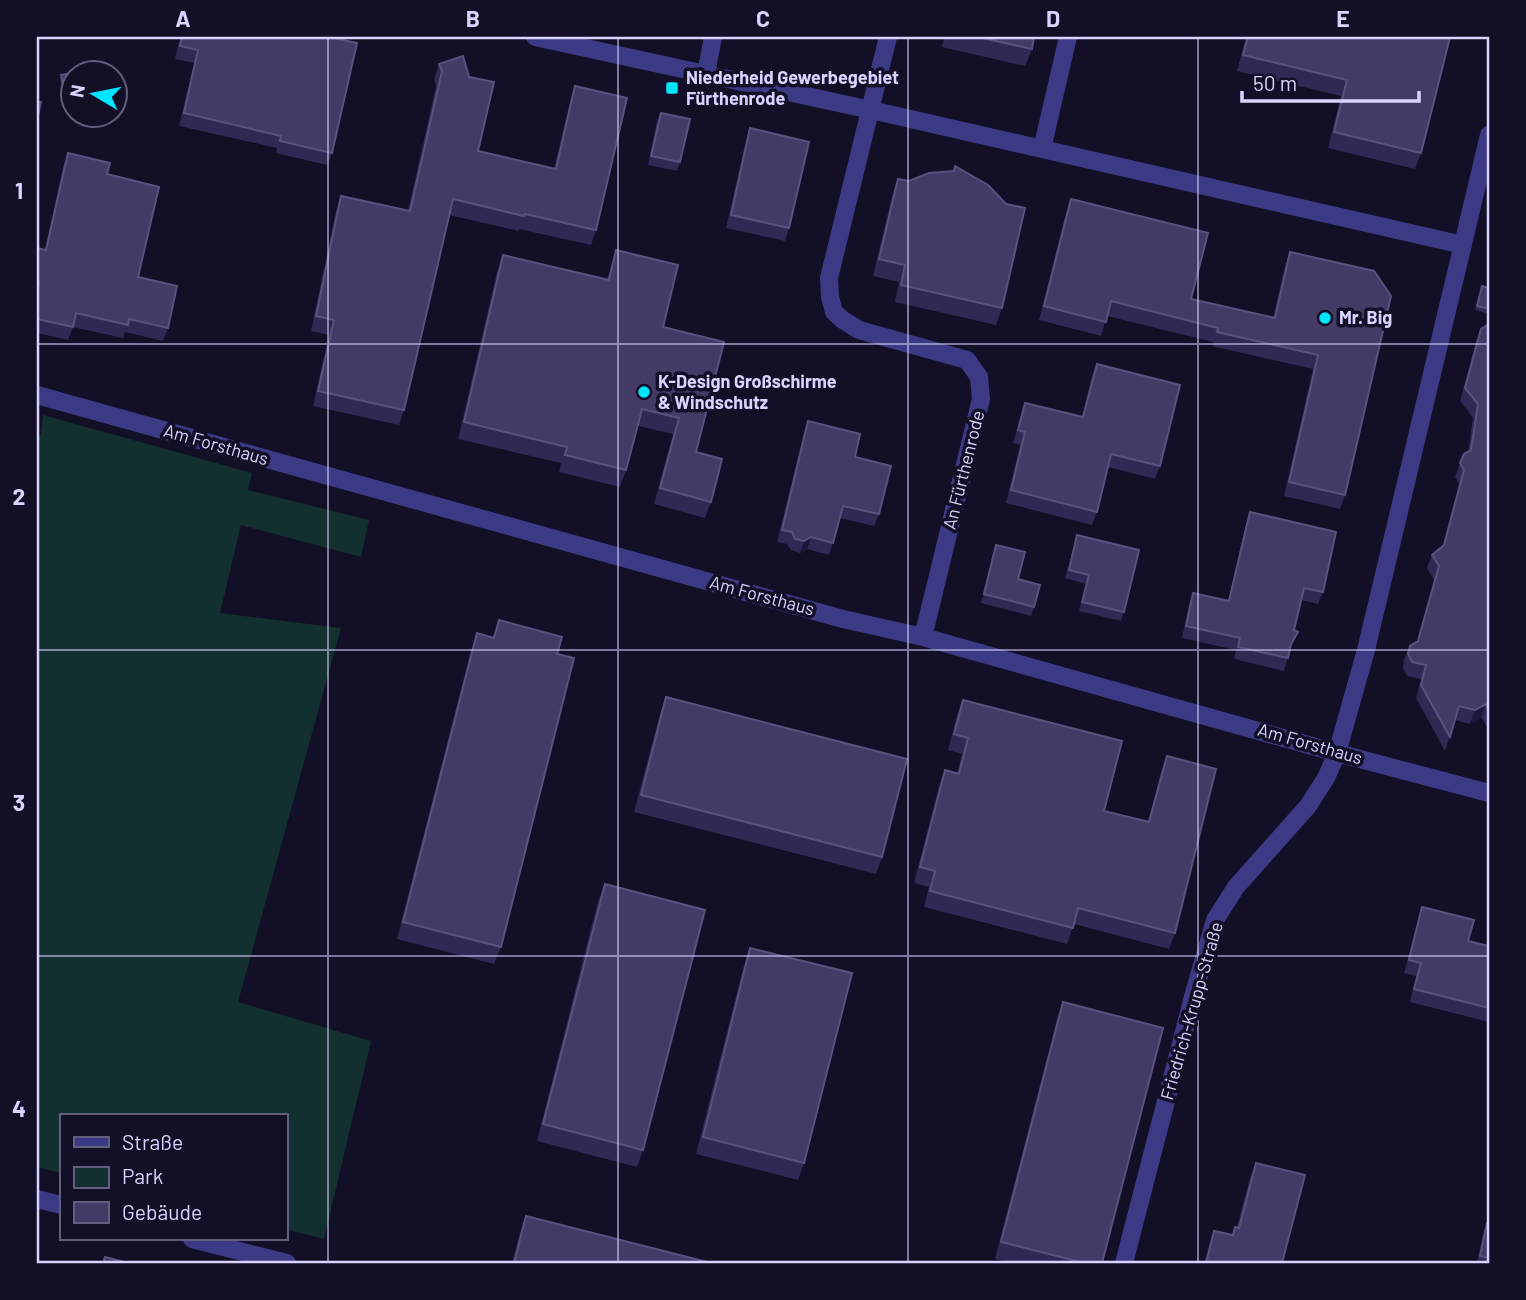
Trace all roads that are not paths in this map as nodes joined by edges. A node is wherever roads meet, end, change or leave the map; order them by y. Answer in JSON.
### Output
{"nodes":[{"id":1,"x":535,"y":37,"type":"edge"},
{"id":2,"x":713,"y":37,"type":"edge"},
{"id":3,"x":888,"y":37,"type":"edge"},
{"id":4,"x":1068,"y":37,"type":"edge"},
{"id":5,"x":706,"y":74,"type":"junction"},
{"id":6,"x":871,"y":110,"type":"junction"},
{"id":7,"x":1489,"y":135,"type":"edge"},
{"id":8,"x":1042,"y":149,"type":"junction"},
{"id":9,"x":1463,"y":245,"type":"junction"},
{"id":10,"x":37,"y":396,"type":"edge"},
{"id":11,"x":923,"y":637,"type":"junction"},
{"id":12,"x":1338,"y":753,"type":"junction"},
{"id":13,"x":1489,"y":793,"type":"edge"},
{"id":14,"x":37,"y":1199,"type":"edge"},
{"id":15,"x":60,"y":1205,"type":"edge"},
{"id":16,"x":196,"y":1240,"type":"edge"},
{"id":17,"x":287,"y":1263,"type":"edge"},
{"id":18,"x":1124,"y":1263,"type":"edge"}],
"edges":[{"from":1,"to":5,"type":"street"},
{"from":2,"to":5,"type":"street"},
{"from":3,"to":6,"type":"street","name":"An Fürthenrode"},
{"from":4,"to":8,"type":"street"},
{"from":5,"to":6,"type":"street"},
{"from":6,"to":8,"type":"street"},
{"from":6,"to":11,"type":"street","name":"An Fürthenrode"},
{"from":7,"to":9,"type":"street"},
{"from":8,"to":9,"type":"street"},
{"from":9,"to":12,"type":"street"},
{"from":10,"to":11,"type":"street","name":"Am Forsthaus"},
{"from":11,"to":12,"type":"street","name":"Am Forsthaus"},
{"from":12,"to":13,"type":"street","name":"Am Forsthaus"},
{"from":12,"to":18,"type":"street","name":"Friedrich-Krupp-Straße"},
{"from":14,"to":15,"type":"street"},
{"from":16,"to":17,"type":"street"}]}
